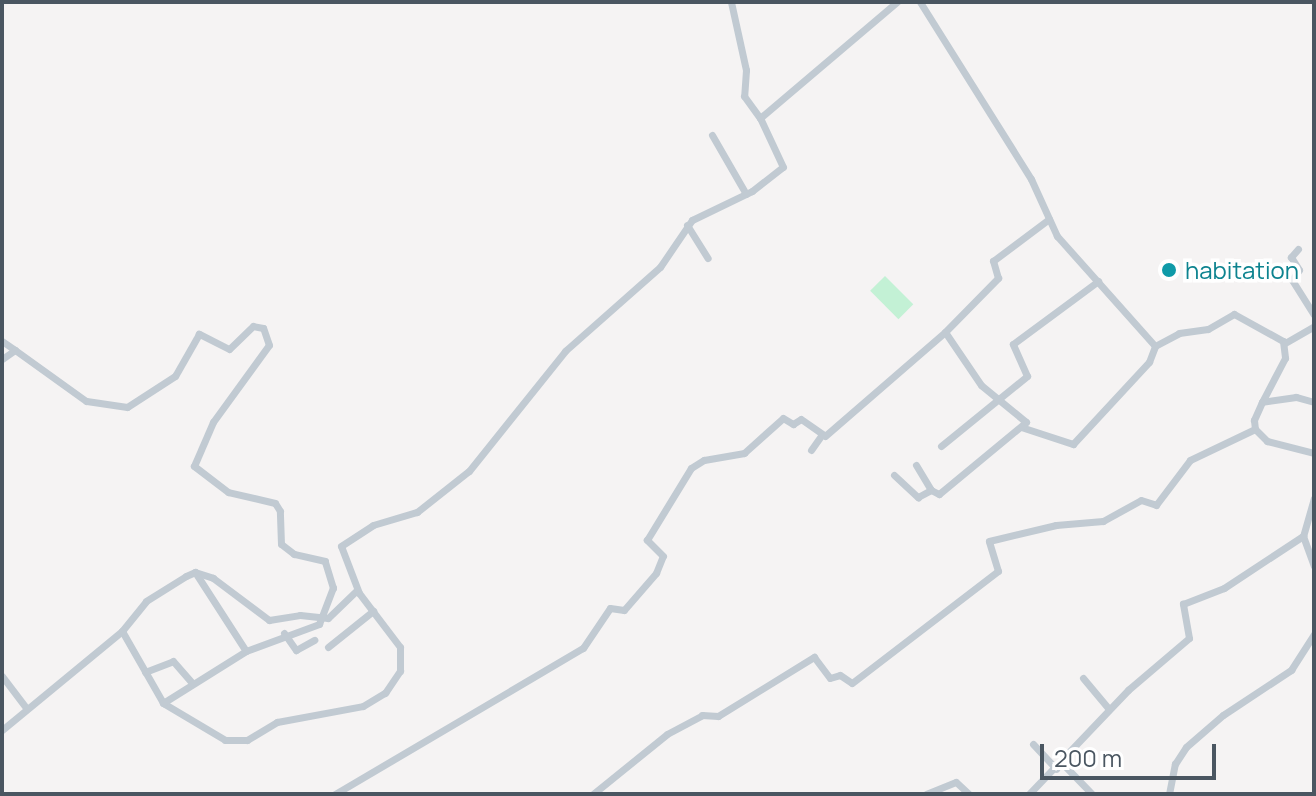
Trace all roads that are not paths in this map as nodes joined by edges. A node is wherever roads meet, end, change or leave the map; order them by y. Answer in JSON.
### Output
{"nodes":[{"id":1,"x":731,"y":2,"type":"edge"},
{"id":2,"x":897,"y":2,"type":"edge"},
{"id":3,"x":920,"y":2,"type":"edge"},
{"id":4,"x":760,"y":118,"type":"junction"},
{"id":5,"x":712,"y":135,"type":"dead end"},
{"id":6,"x":746,"y":194,"type":"junction"},
{"id":7,"x":1049,"y":219,"type":"junction"},
{"id":8,"x":687,"y":225,"type":"junction"},
{"id":9,"x":1298,"y":249,"type":"dead end"},
{"id":10,"x":708,"y":258,"type":"dead end"},
{"id":11,"x":1098,"y":281,"type":"junction"},
{"id":12,"x":1314,"y":315,"type":"edge"},
{"id":13,"x":1314,"y":326,"type":"edge"},
{"id":14,"x":945,"y":332,"type":"junction"},
{"id":15,"x":2,"y":341,"type":"edge"},
{"id":16,"x":1285,"y":343,"type":"junction"},
{"id":17,"x":1155,"y":346,"type":"junction"},
{"id":18,"x":15,"y":350,"type":"junction"},
{"id":19,"x":2,"y":359,"type":"edge"},
{"id":20,"x":1001,"y":401,"type":"junction"},
{"id":21,"x":1262,"y":402,"type":"junction"},
{"id":22,"x":1314,"y":402,"type":"edge"},
{"id":23,"x":1021,"y":427,"type":"junction"},
{"id":24,"x":1255,"y":429,"type":"junction"},
{"id":25,"x":820,"y":437,"type":"junction"},
{"id":26,"x":941,"y":446,"type":"dead end"},
{"id":27,"x":811,"y":450,"type":"dead end"},
{"id":28,"x":1314,"y":453,"type":"edge"},
{"id":29,"x":916,"y":465,"type":"dead end"},
{"id":30,"x":894,"y":475,"type":"dead end"},
{"id":31,"x":931,"y":490,"type":"junction"},
{"id":32,"x":1314,"y":498,"type":"edge"},
{"id":33,"x":1303,"y":536,"type":"junction"},
{"id":34,"x":1314,"y":566,"type":"edge"},
{"id":35,"x":195,"y":572,"type":"junction"},
{"id":36,"x":357,"y":590,"type":"junction"},
{"id":37,"x":373,"y":611,"type":"junction"},
{"id":38,"x":323,"y":618,"type":"junction"},
{"id":39,"x":122,"y":631,"type":"junction"},
{"id":40,"x":284,"y":633,"type":"junction"},
{"id":41,"x":1314,"y":634,"type":"edge"},
{"id":42,"x":314,"y":640,"type":"dead end"},
{"id":43,"x":328,"y":647,"type":"dead end"},
{"id":44,"x":246,"y":651,"type":"junction"},
{"id":45,"x":145,"y":672,"type":"junction"},
{"id":46,"x":2,"y":676,"type":"edge"},
{"id":47,"x":1083,"y":678,"type":"dead end"},
{"id":48,"x":193,"y":684,"type":"junction"},
{"id":49,"x":163,"y":703,"type":"junction"},
{"id":50,"x":27,"y":709,"type":"junction"},
{"id":51,"x":1109,"y":709,"type":"junction"},
{"id":52,"x":2,"y":730,"type":"edge"},
{"id":53,"x":1033,"y":744,"type":"dead end"},
{"id":54,"x":1059,"y":766,"type":"junction"},
{"id":55,"x":335,"y":794,"type":"edge"},
{"id":56,"x":593,"y":794,"type":"edge"},
{"id":57,"x":926,"y":794,"type":"edge"},
{"id":58,"x":969,"y":794,"type":"edge"},
{"id":59,"x":1029,"y":794,"type":"edge"},
{"id":60,"x":1092,"y":794,"type":"edge"},
{"id":61,"x":1169,"y":794,"type":"edge"}],
"edges":[{"from":1,"to":4,"type":"street"},
{"from":2,"to":4,"type":"street"},
{"from":3,"to":7,"type":"street"},
{"from":4,"to":6,"type":"street"},
{"from":5,"to":6,"type":"street"},
{"from":6,"to":8,"type":"street"},
{"from":7,"to":11,"type":"street"},
{"from":7,"to":14,"type":"street"},
{"from":8,"to":10,"type":"street"},
{"from":8,"to":36,"type":"street"},
{"from":9,"to":12,"type":"street"},
{"from":11,"to":17,"type":"street"},
{"from":11,"to":20,"type":"street"},
{"from":13,"to":16,"type":"street"},
{"from":14,"to":20,"type":"street"},
{"from":14,"to":25,"type":"street"},
{"from":15,"to":18,"type":"street"},
{"from":16,"to":17,"type":"street"},
{"from":16,"to":21,"type":"street"},
{"from":17,"to":23,"type":"street"},
{"from":18,"to":19,"type":"street"},
{"from":18,"to":38,"type":"street"},
{"from":20,"to":23,"type":"street"},
{"from":20,"to":26,"type":"street"},
{"from":21,"to":22,"type":"street"},
{"from":21,"to":24,"type":"street"},
{"from":23,"to":31,"type":"street"},
{"from":24,"to":28,"type":"street"},
{"from":24,"to":56,"type":"street"},
{"from":25,"to":27,"type":"street"},
{"from":25,"to":55,"type":"street"},
{"from":29,"to":31,"type":"street"},
{"from":30,"to":31,"type":"street"},
{"from":32,"to":33,"type":"street"},
{"from":33,"to":34,"type":"street"},
{"from":33,"to":51,"type":"street"},
{"from":35,"to":38,"type":"street"},
{"from":35,"to":39,"type":"street"},
{"from":35,"to":44,"type":"street"},
{"from":36,"to":37,"type":"street"},
{"from":36,"to":38,"type":"street"},
{"from":37,"to":43,"type":"street"},
{"from":37,"to":49,"type":"street"},
{"from":38,"to":40,"type":"street"},
{"from":39,"to":45,"type":"street"},
{"from":39,"to":50,"type":"street"},
{"from":40,"to":42,"type":"street"},
{"from":40,"to":44,"type":"street"},
{"from":41,"to":61,"type":"street"},
{"from":44,"to":48,"type":"street"},
{"from":45,"to":48,"type":"street"},
{"from":45,"to":49,"type":"street"},
{"from":46,"to":50,"type":"street"},
{"from":47,"to":51,"type":"street"},
{"from":48,"to":49,"type":"street"},
{"from":50,"to":52,"type":"street"},
{"from":51,"to":54,"type":"street"},
{"from":53,"to":54,"type":"street"},
{"from":54,"to":59,"type":"street"},
{"from":54,"to":60,"type":"street"},
{"from":57,"to":58,"type":"street"}]}
